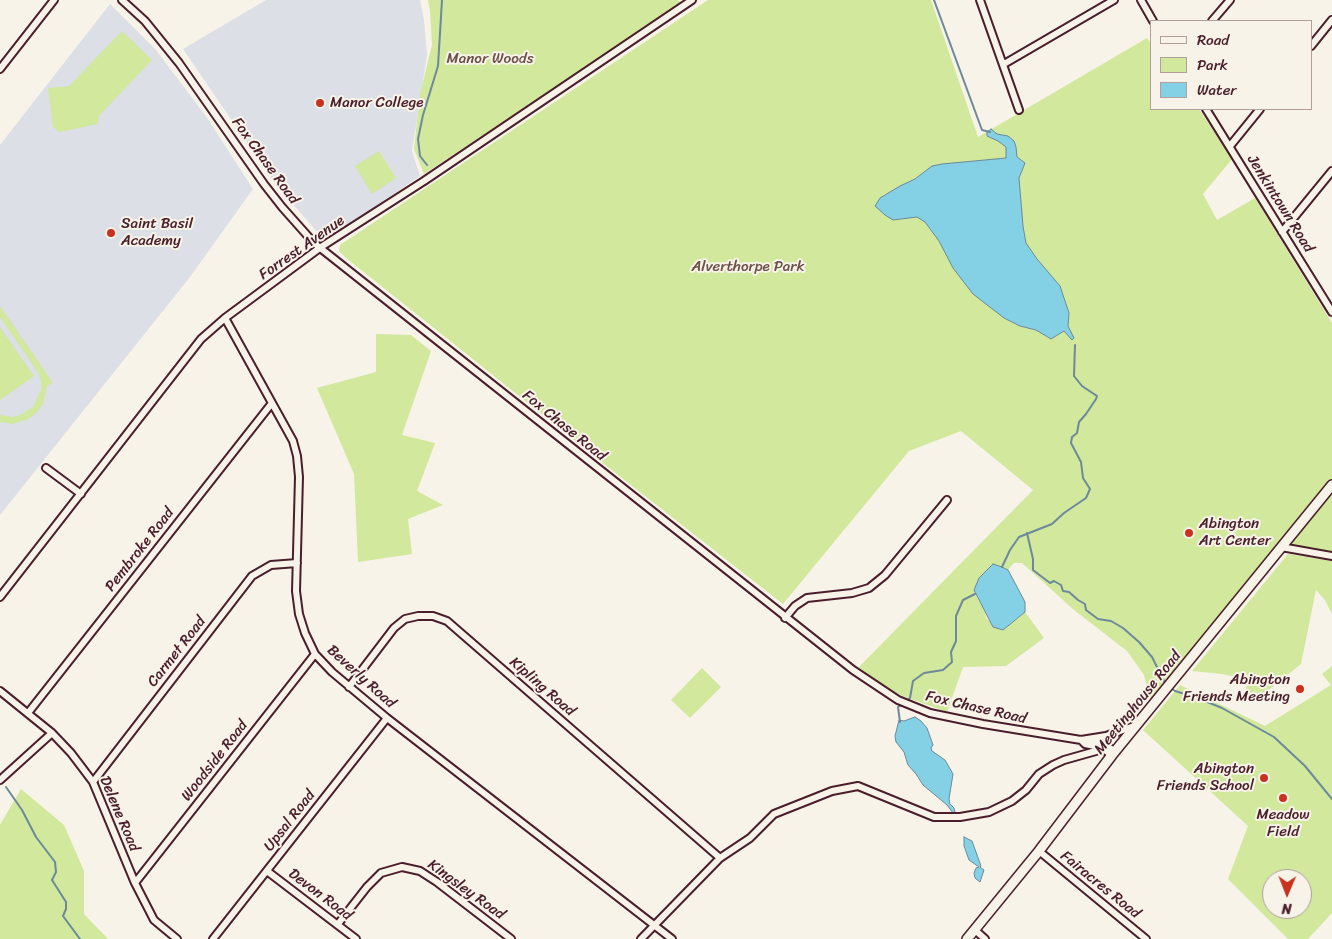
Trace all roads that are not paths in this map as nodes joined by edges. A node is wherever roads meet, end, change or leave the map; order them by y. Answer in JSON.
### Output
{"nodes":[{"id":1,"x":54,"y":0,"type":"edge"},
{"id":2,"x":122,"y":0,"type":"edge"},
{"id":3,"x":692,"y":0,"type":"edge"},
{"id":4,"x":980,"y":0,"type":"edge"},
{"id":5,"x":1114,"y":0,"type":"edge"},
{"id":6,"x":1141,"y":0,"type":"edge"},
{"id":7,"x":1230,"y":0,"type":"edge"},
{"id":8,"x":1152,"y":20,"type":"edge"},
{"id":9,"x":1213,"y":20,"type":"edge"},
{"id":10,"x":1332,"y":20,"type":"edge"},
{"id":11,"x":1312,"y":45,"type":"edge"},
{"id":12,"x":1004,"y":64,"type":"junction"},
{"id":13,"x":0,"y":70,"type":"edge"},
{"id":14,"x":1019,"y":110,"type":"dead end"},
{"id":15,"x":1207,"y":110,"type":"edge"},
{"id":16,"x":1259,"y":110,"type":"edge"},
{"id":17,"x":1230,"y":146,"type":"junction"},
{"id":18,"x":1332,"y":171,"type":"edge"},
{"id":19,"x":1282,"y":232,"type":"junction"},
{"id":20,"x":321,"y":247,"type":"junction"},
{"id":21,"x":1332,"y":312,"type":"edge"},
{"id":22,"x":224,"y":318,"type":"junction"},
{"id":23,"x":272,"y":403,"type":"junction"},
{"id":24,"x":46,"y":468,"type":"dead end"},
{"id":25,"x":1332,"y":485,"type":"edge"},
{"id":26,"x":81,"y":494,"type":"junction"},
{"id":27,"x":947,"y":500,"type":"dead end"},
{"id":28,"x":1281,"y":547,"type":"junction"},
{"id":29,"x":1332,"y":556,"type":"edge"},
{"id":30,"x":296,"y":562,"type":"junction"},
{"id":31,"x":0,"y":597,"type":"edge"},
{"id":32,"x":785,"y":618,"type":"junction"},
{"id":33,"x":315,"y":654,"type":"junction"},
{"id":34,"x":349,"y":687,"type":"junction"},
{"id":35,"x":0,"y":691,"type":"edge"},
{"id":36,"x":28,"y":713,"type":"junction"},
{"id":37,"x":387,"y":718,"type":"junction"},
{"id":38,"x":1138,"y":725,"type":"junction"},
{"id":39,"x":52,"y":733,"type":"junction"},
{"id":40,"x":1090,"y":739,"type":"junction"},
{"id":41,"x":1081,"y":740,"type":"junction"},
{"id":42,"x":1103,"y":749,"type":"junction"},
{"id":43,"x":1114,"y":753,"type":"junction"},
{"id":44,"x":0,"y":780,"type":"edge"},
{"id":45,"x":93,"y":782,"type":"junction"},
{"id":46,"x":1039,"y":851,"type":"junction"},
{"id":47,"x":720,"y":858,"type":"junction"},
{"id":48,"x":268,"y":870,"type":"junction"},
{"id":49,"x":135,"y":883,"type":"junction"},
{"id":50,"x":338,"y":924,"type":"junction"},
{"id":51,"x":654,"y":925,"type":"junction"},
{"id":52,"x":975,"y":930,"type":"junction"},
{"id":53,"x":177,"y":939,"type":"edge"},
{"id":54,"x":213,"y":939,"type":"edge"},
{"id":55,"x":356,"y":939,"type":"edge"},
{"id":56,"x":511,"y":939,"type":"edge"},
{"id":57,"x":642,"y":939,"type":"edge"},
{"id":58,"x":672,"y":939,"type":"edge"},
{"id":59,"x":967,"y":939,"type":"edge"},
{"id":60,"x":985,"y":939,"type":"edge"},
{"id":61,"x":1146,"y":939,"type":"edge"}],
"edges":[{"from":1,"to":13,"type":"street"},
{"from":2,"to":20,"type":"street","name":"Fox Chase Road"},
{"from":3,"to":20,"type":"street","name":"Forrest Avenue"},
{"from":4,"to":12,"type":"street"},
{"from":5,"to":12,"type":"street"},
{"from":6,"to":8,"type":"street"},
{"from":7,"to":9,"type":"street"},
{"from":10,"to":11,"type":"street"},
{"from":12,"to":14,"type":"street"},
{"from":15,"to":17,"type":"street","name":"Jenkintown Road"},
{"from":16,"to":17,"type":"street"},
{"from":17,"to":19,"type":"street","name":"Jenkintown Road"},
{"from":18,"to":19,"type":"street"},
{"from":19,"to":21,"type":"street","name":"Jenkintown Road"},
{"from":20,"to":22,"type":"street","name":"Forrest Avenue"},
{"from":20,"to":32,"type":"street","name":"Fox Chase Road"},
{"from":22,"to":23,"type":"street","name":"Beverly Road"},
{"from":22,"to":26,"type":"street","name":"Forrest Avenue"},
{"from":23,"to":30,"type":"street","name":"Beverly Road"},
{"from":23,"to":36,"type":"street","name":"Pembroke Road"},
{"from":24,"to":26,"type":"street"},
{"from":25,"to":28,"type":"street","name":"Meetinghouse Road"},
{"from":26,"to":31,"type":"street","name":"Forrest Avenue"},
{"from":27,"to":32,"type":"street"},
{"from":28,"to":29,"type":"street"},
{"from":28,"to":38,"type":"street","name":"Meetinghouse Road"},
{"from":30,"to":33,"type":"street","name":"Beverly Road"},
{"from":30,"to":45,"type":"street","name":"Carmet Road"},
{"from":32,"to":41,"type":"street","name":"Fox Chase Road"},
{"from":33,"to":34,"type":"street","name":"Beverly Road"},
{"from":33,"to":49,"type":"street","name":"Woodside Road"},
{"from":34,"to":37,"type":"street","name":"Beverly Road"},
{"from":34,"to":47,"type":"street","name":"Kipling Road"},
{"from":35,"to":36,"type":"street","name":"Delene Road"},
{"from":36,"to":39,"type":"street","name":"Delene Road"},
{"from":37,"to":48,"type":"street","name":"Upsal Road"},
{"from":37,"to":51,"type":"street","name":"Beverly Road"},
{"from":38,"to":40,"type":"street","name":"Fox Chase Road"},
{"from":38,"to":43,"type":"street","name":"Meetinghouse Road"},
{"from":39,"to":44,"type":"street"},
{"from":39,"to":45,"type":"street","name":"Delene Road"},
{"from":40,"to":41,"type":"street","name":"Fox Chase Road"},
{"from":40,"to":43,"type":"street"},
{"from":41,"to":42,"type":"street","name":"Fox Chase Road"},
{"from":42,"to":43,"type":"street","name":"Fox Chase Road"},
{"from":42,"to":47,"type":"street"},
{"from":43,"to":46,"type":"street","name":"Meetinghouse Road"},
{"from":45,"to":49,"type":"street","name":"Delene Road"},
{"from":46,"to":52,"type":"street","name":"Meetinghouse Road"},
{"from":46,"to":61,"type":"street","name":"Fairacres Road"},
{"from":47,"to":51,"type":"street"},
{"from":48,"to":50,"type":"street","name":"Devon Road"},
{"from":48,"to":54,"type":"street","name":"Upsal Road"},
{"from":49,"to":53,"type":"street","name":"Delene Road"},
{"from":50,"to":55,"type":"street","name":"Devon Road"},
{"from":50,"to":56,"type":"street","name":"Kingsley Road"},
{"from":51,"to":57,"type":"street"},
{"from":51,"to":58,"type":"street","name":"Beverly Road"},
{"from":52,"to":59,"type":"street","name":"Meetinghouse Road"},
{"from":52,"to":60,"type":"street"}]}
